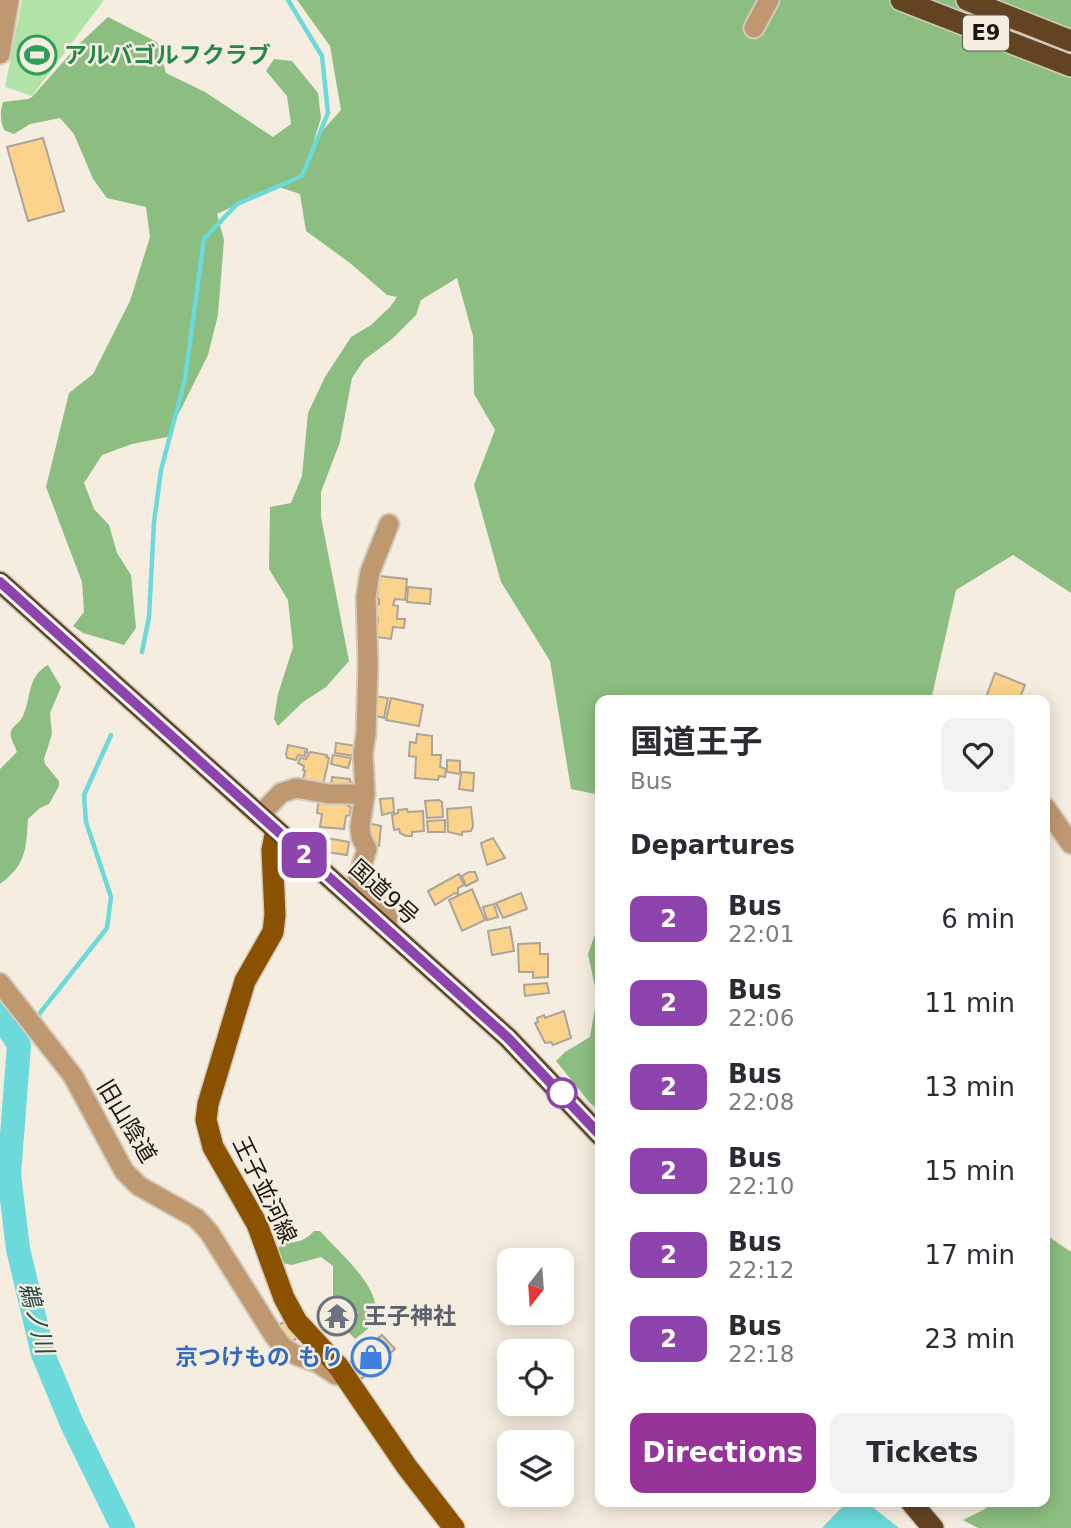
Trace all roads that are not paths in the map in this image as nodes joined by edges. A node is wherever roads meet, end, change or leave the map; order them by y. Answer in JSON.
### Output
{"nodes":[{"id":1,"x":9,"y":0,"type":"edge"},
{"id":2,"x":769,"y":0,"type":"edge"},
{"id":3,"x":901,"y":0,"type":"edge"},
{"id":4,"x":967,"y":0,"type":"edge"},
{"id":5,"x":754,"y":28,"type":"dead end"},
{"id":6,"x":1071,"y":41,"type":"edge"},
{"id":7,"x":0,"y":54,"type":"edge"},
{"id":8,"x":1071,"y":66,"type":"edge"},
{"id":9,"x":389,"y":524,"type":"dead end"},
{"id":10,"x":0,"y":582,"type":"edge"},
{"id":11,"x":365,"y":794,"type":"junction"},
{"id":12,"x":1050,"y":814,"type":"edge"},
{"id":13,"x":260,"y":815,"type":"junction"},
{"id":14,"x":276,"y":830,"type":"junction"},
{"id":15,"x":1071,"y":844,"type":"edge"},
{"id":16,"x":386,"y":929,"type":"junction"},
{"id":17,"x":0,"y":983,"type":"edge"},
{"id":18,"x":595,"y":1130,"type":"edge"},
{"id":19,"x":345,"y":1375,"type":"junction"},
{"id":20,"x":915,"y":1507,"type":"edge"},
{"id":21,"x":454,"y":1528,"type":"edge"},
{"id":22,"x":933,"y":1528,"type":"edge"}],
"edges":[{"from":1,"to":7,"type":"street"},
{"from":2,"to":5,"type":"street"},
{"from":3,"to":8,"type":"highway","number":"E9"},
{"from":4,"to":6,"type":"highway","number":"E9"},
{"from":9,"to":11,"type":"street"},
{"from":10,"to":13,"type":"highway","name":"国道9号"},
{"from":11,"to":13,"type":"street"},
{"from":11,"to":16,"type":"street"},
{"from":12,"to":15,"type":"street"},
{"from":13,"to":14,"type":"highway","name":"国道9号"},
{"from":14,"to":16,"type":"highway","name":"国道9号"},
{"from":14,"to":19,"type":"main road","name":"王子並河線"},
{"from":16,"to":18,"type":"highway","name":"国道9号"},
{"from":17,"to":19,"type":"street","name":"旧山陰道"},
{"from":19,"to":21,"type":"main road","name":"王子並河線"},
{"from":20,"to":22,"type":"highway"}]}
